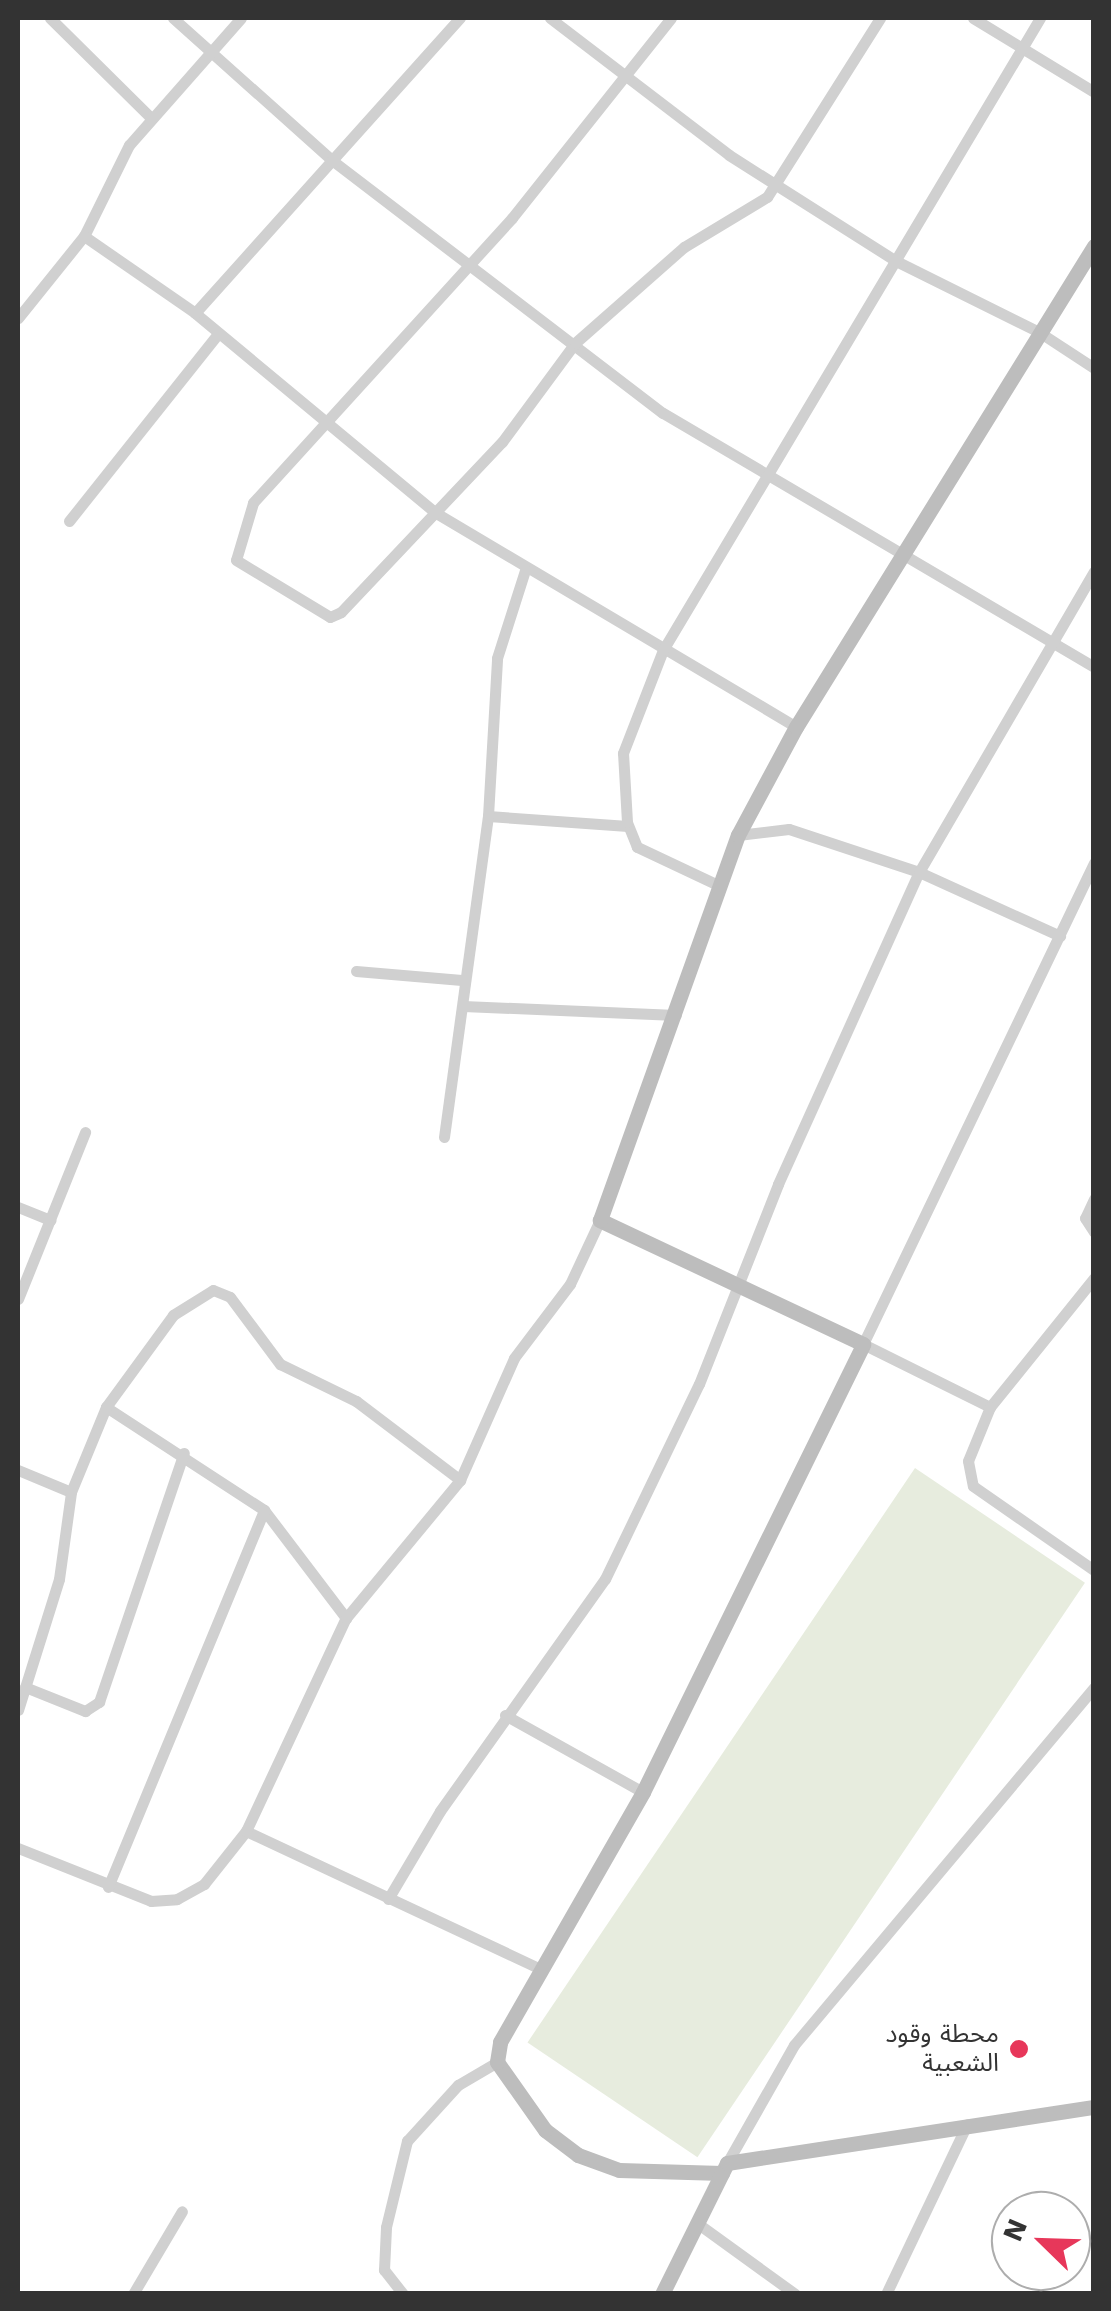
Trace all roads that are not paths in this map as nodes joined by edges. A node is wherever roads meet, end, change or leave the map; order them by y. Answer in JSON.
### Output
{"nodes":[{"id":1,"x":50,"y":18,"type":"edge"},
{"id":2,"x":173,"y":18,"type":"edge"},
{"id":3,"x":241,"y":18,"type":"edge"},
{"id":4,"x":460,"y":18,"type":"edge"},
{"id":5,"x":550,"y":18,"type":"edge"},
{"id":6,"x":671,"y":18,"type":"edge"},
{"id":7,"x":880,"y":18,"type":"edge"},
{"id":8,"x":973,"y":18,"type":"edge"},
{"id":9,"x":1040,"y":18,"type":"edge"},
{"id":10,"x":1022,"y":48,"type":"junction"},
{"id":11,"x":211,"y":52,"type":"junction"},
{"id":12,"x":625,"y":79,"type":"junction"},
{"id":13,"x":1094,"y":92,"type":"edge"},
{"id":14,"x":150,"y":118,"type":"junction"},
{"id":15,"x":332,"y":161,"type":"junction"},
{"id":16,"x":776,"y":185,"type":"junction"},
{"id":17,"x":84,"y":236,"type":"junction"},
{"id":18,"x":1094,"y":246,"type":"edge"},
{"id":19,"x":896,"y":261,"type":"junction"},
{"id":20,"x":473,"y":263,"type":"junction"},
{"id":21,"x":195,"y":314,"type":"junction"},
{"id":22,"x":18,"y":319,"type":"edge"},
{"id":23,"x":1039,"y":332,"type":"junction"},
{"id":24,"x":218,"y":334,"type":"junction"},
{"id":25,"x":574,"y":343,"type":"junction"},
{"id":26,"x":1094,"y":368,"type":"edge"},
{"id":27,"x":324,"y":424,"type":"junction"},
{"id":28,"x":762,"y":475,"type":"junction"},
{"id":29,"x":436,"y":513,"type":"junction"},
{"id":30,"x":69,"y":520,"type":"dead end"},
{"id":31,"x":900,"y":556,"type":"junction"},
{"id":32,"x":525,"y":570,"type":"junction"},
{"id":33,"x":1094,"y":571,"type":"edge"},
{"id":34,"x":1054,"y":642,"type":"junction"},
{"id":35,"x":662,"y":650,"type":"junction"},
{"id":36,"x":1094,"y":667,"type":"edge"},
{"id":37,"x":796,"y":727,"type":"junction"},
{"id":38,"x":488,"y":816,"type":"junction"},
{"id":39,"x":628,"y":826,"type":"junction"},
{"id":40,"x":738,"y":836,"type":"junction"},
{"id":41,"x":1094,"y":863,"type":"edge"},
{"id":42,"x":919,"y":872,"type":"junction"},
{"id":43,"x":720,"y":886,"type":"junction"},
{"id":44,"x":1060,"y":936,"type":"junction"},
{"id":45,"x":356,"y":970,"type":"dead end"},
{"id":46,"x":462,"y":980,"type":"junction"},
{"id":47,"x":463,"y":1006,"type":"junction"},
{"id":48,"x":676,"y":1016,"type":"junction"},
{"id":49,"x":85,"y":1132,"type":"dead end"},
{"id":50,"x":444,"y":1136,"type":"dead end"},
{"id":51,"x":1094,"y":1199,"type":"edge"},
{"id":52,"x":18,"y":1207,"type":"edge"},
{"id":53,"x":50,"y":1220,"type":"junction"},
{"id":54,"x":600,"y":1220,"type":"junction"},
{"id":55,"x":1094,"y":1232,"type":"edge"},
{"id":56,"x":1094,"y":1278,"type":"edge"},
{"id":57,"x":737,"y":1284,"type":"junction"},
{"id":58,"x":18,"y":1299,"type":"edge"},
{"id":59,"x":863,"y":1344,"type":"junction"},
{"id":60,"x":106,"y":1407,"type":"junction"},
{"id":61,"x":990,"y":1407,"type":"junction"},
{"id":62,"x":184,"y":1454,"type":"junction"},
{"id":63,"x":18,"y":1470,"type":"edge"},
{"id":64,"x":460,"y":1480,"type":"junction"},
{"id":65,"x":72,"y":1492,"type":"junction"},
{"id":66,"x":264,"y":1510,"type":"junction"},
{"id":67,"x":1094,"y":1570,"type":"edge"},
{"id":68,"x":346,"y":1618,"type":"junction"},
{"id":69,"x":26,"y":1686,"type":"junction"},
{"id":70,"x":1094,"y":1686,"type":"edge"},
{"id":71,"x":18,"y":1710,"type":"edge"},
{"id":72,"x":505,"y":1715,"type":"junction"},
{"id":73,"x":643,"y":1792,"type":"junction"},
{"id":74,"x":246,"y":1832,"type":"junction"},
{"id":75,"x":18,"y":1848,"type":"edge"},
{"id":76,"x":108,"y":1887,"type":"junction"},
{"id":77,"x":388,"y":1899,"type":"junction"},
{"id":78,"x":540,"y":1969,"type":"junction"},
{"id":79,"x":497,"y":2062,"type":"junction"},
{"id":80,"x":1094,"y":2107,"type":"edge"},
{"id":81,"x":967,"y":2124,"type":"junction"},
{"id":82,"x":724,"y":2168,"type":"junction"},
{"id":83,"x":182,"y":2211,"type":"dead end"},
{"id":84,"x":697,"y":2223,"type":"junction"},
{"id":85,"x":134,"y":2294,"type":"edge"},
{"id":86,"x":403,"y":2294,"type":"edge"},
{"id":87,"x":662,"y":2294,"type":"edge"},
{"id":88,"x":795,"y":2294,"type":"edge"},
{"id":89,"x":886,"y":2294,"type":"edge"}],
"edges":[{"from":1,"to":14,"type":"street"},
{"from":2,"to":11,"type":"street"},
{"from":3,"to":11,"type":"street"},
{"from":4,"to":15,"type":"street"},
{"from":5,"to":12,"type":"street"},
{"from":6,"to":12,"type":"street"},
{"from":7,"to":16,"type":"street"},
{"from":8,"to":10,"type":"street"},
{"from":9,"to":10,"type":"street"},
{"from":10,"to":13,"type":"street"},
{"from":10,"to":19,"type":"street"},
{"from":11,"to":14,"type":"street"},
{"from":11,"to":15,"type":"street"},
{"from":12,"to":16,"type":"street"},
{"from":12,"to":20,"type":"street"},
{"from":14,"to":17,"type":"street"},
{"from":15,"to":20,"type":"street"},
{"from":15,"to":21,"type":"street"},
{"from":16,"to":19,"type":"street"},
{"from":16,"to":25,"type":"street"},
{"from":17,"to":21,"type":"street"},
{"from":17,"to":22,"type":"street"},
{"from":18,"to":23,"type":"street"},
{"from":19,"to":23,"type":"street"},
{"from":19,"to":28,"type":"street"},
{"from":20,"to":25,"type":"street"},
{"from":20,"to":27,"type":"street"},
{"from":21,"to":24,"type":"street"},
{"from":23,"to":26,"type":"street"},
{"from":23,"to":31,"type":"street"},
{"from":24,"to":27,"type":"street"},
{"from":24,"to":30,"type":"street"},
{"from":25,"to":28,"type":"street"},
{"from":25,"to":29,"type":"street"},
{"from":27,"to":29,"type":"street"},
{"from":27,"to":29,"type":"street"},
{"from":28,"to":31,"type":"street"},
{"from":28,"to":35,"type":"street"},
{"from":29,"to":32,"type":"street"},
{"from":31,"to":34,"type":"street"},
{"from":31,"to":37,"type":"street"},
{"from":32,"to":35,"type":"street"},
{"from":32,"to":38,"type":"street"},
{"from":33,"to":34,"type":"street"},
{"from":34,"to":36,"type":"street"},
{"from":34,"to":42,"type":"street"},
{"from":35,"to":37,"type":"street"},
{"from":35,"to":39,"type":"street"},
{"from":37,"to":40,"type":"street"},
{"from":38,"to":39,"type":"street"},
{"from":38,"to":46,"type":"street"},
{"from":39,"to":43,"type":"street"},
{"from":40,"to":42,"type":"street"},
{"from":40,"to":43,"type":"street"},
{"from":41,"to":44,"type":"street"},
{"from":42,"to":44,"type":"street"},
{"from":42,"to":57,"type":"street"},
{"from":43,"to":48,"type":"street"},
{"from":44,"to":59,"type":"street"},
{"from":45,"to":46,"type":"street"},
{"from":46,"to":47,"type":"street"},
{"from":47,"to":48,"type":"street"},
{"from":47,"to":50,"type":"street"},
{"from":48,"to":54,"type":"street"},
{"from":49,"to":53,"type":"street"},
{"from":51,"to":55,"type":"street"},
{"from":52,"to":53,"type":"street"},
{"from":53,"to":58,"type":"street"},
{"from":54,"to":57,"type":"street"},
{"from":54,"to":64,"type":"street"},
{"from":56,"to":61,"type":"street"},
{"from":57,"to":59,"type":"street"},
{"from":57,"to":72,"type":"street"},
{"from":59,"to":61,"type":"street"},
{"from":59,"to":73,"type":"street"},
{"from":60,"to":62,"type":"street"},
{"from":60,"to":64,"type":"street"},
{"from":60,"to":65,"type":"street"},
{"from":61,"to":67,"type":"street"},
{"from":62,"to":66,"type":"street"},
{"from":62,"to":69,"type":"street"},
{"from":63,"to":65,"type":"street"},
{"from":64,"to":68,"type":"street"},
{"from":65,"to":69,"type":"street"},
{"from":66,"to":68,"type":"street"},
{"from":66,"to":76,"type":"street"},
{"from":68,"to":74,"type":"street"},
{"from":69,"to":71,"type":"street"},
{"from":70,"to":82,"type":"street"},
{"from":72,"to":73,"type":"street"},
{"from":72,"to":77,"type":"street"},
{"from":73,"to":78,"type":"street"},
{"from":74,"to":76,"type":"street"},
{"from":74,"to":77,"type":"street"},
{"from":75,"to":76,"type":"street"},
{"from":77,"to":78,"type":"street"},
{"from":78,"to":79,"type":"street"},
{"from":79,"to":82,"type":"street"},
{"from":79,"to":86,"type":"street"},
{"from":80,"to":81,"type":"street"},
{"from":81,"to":82,"type":"street"},
{"from":81,"to":89,"type":"street"},
{"from":82,"to":84,"type":"street"},
{"from":83,"to":85,"type":"street"},
{"from":84,"to":87,"type":"street"},
{"from":84,"to":88,"type":"street"}]}
